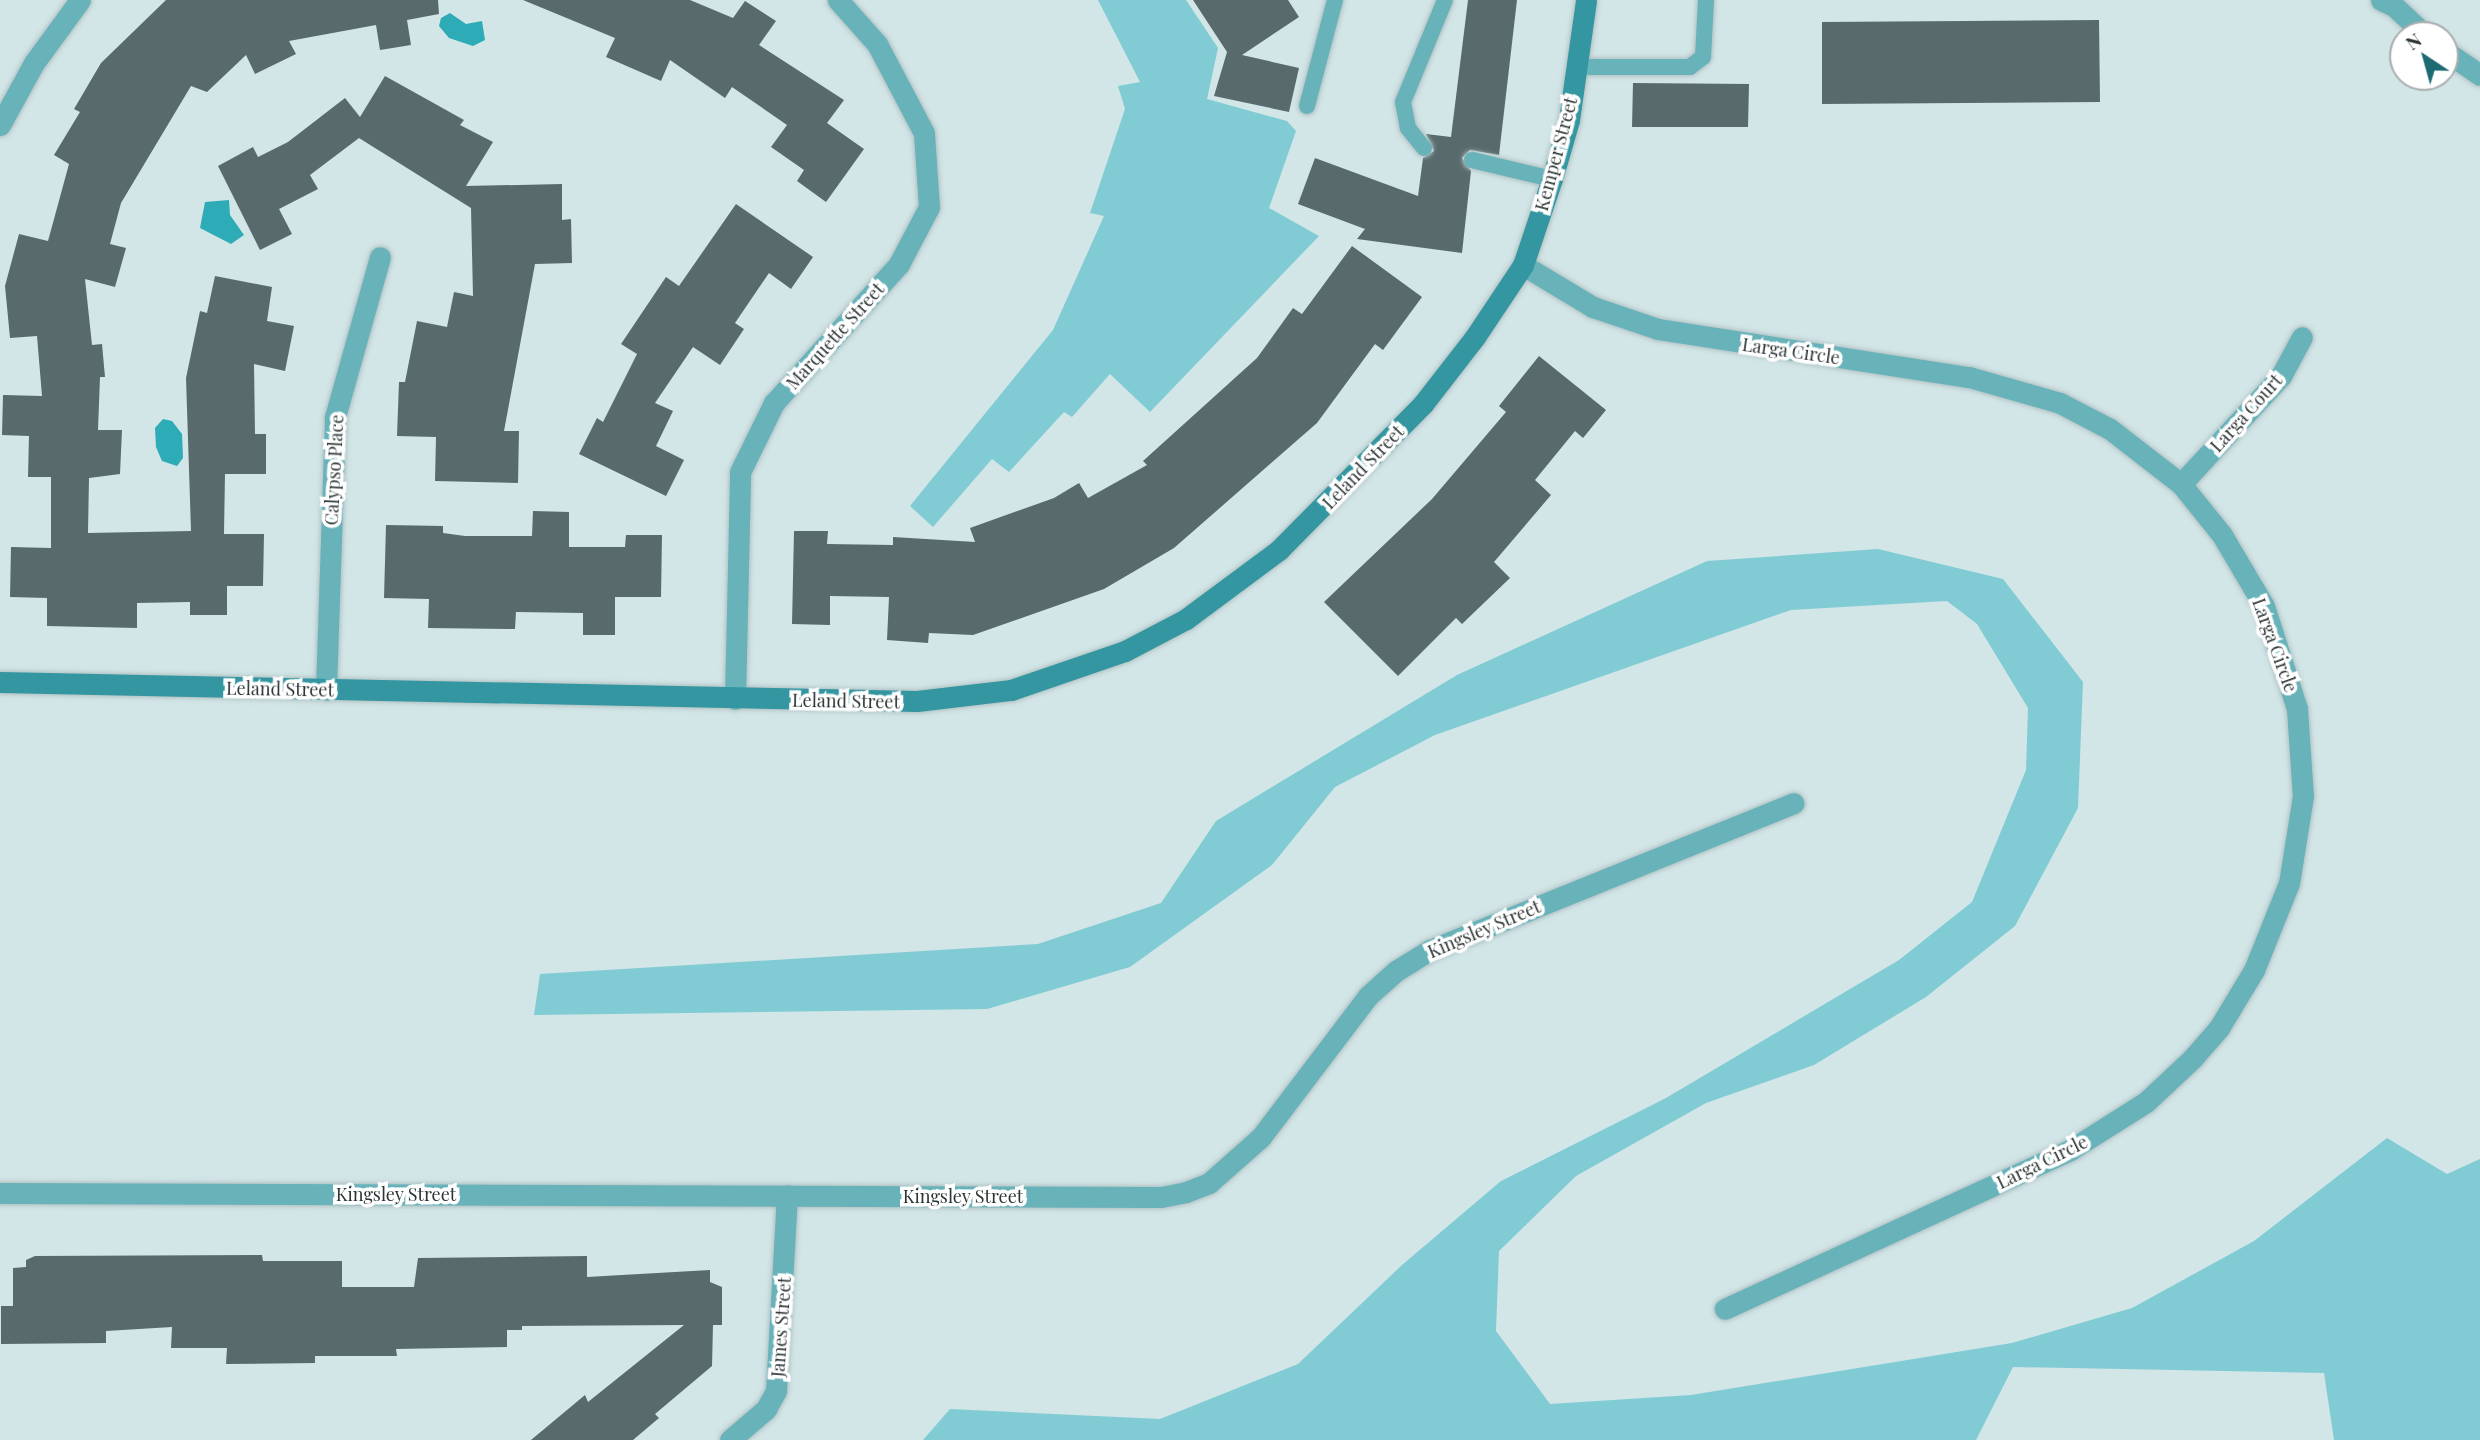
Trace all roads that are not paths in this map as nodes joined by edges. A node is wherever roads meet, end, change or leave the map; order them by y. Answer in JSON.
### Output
{"nodes":[{"id":1,"x":80,"y":0,"type":"edge"},
{"id":2,"x":838,"y":0,"type":"edge"},
{"id":3,"x":1335,"y":0,"type":"edge"},
{"id":4,"x":1445,"y":0,"type":"edge"},
{"id":5,"x":1586,"y":0,"type":"edge"},
{"id":6,"x":1706,"y":0,"type":"edge"},
{"id":7,"x":2381,"y":0,"type":"edge"},
{"id":8,"x":2411,"y":21,"type":"edge"},
{"id":9,"x":2459,"y":61,"type":"edge"},
{"id":10,"x":1577,"y":67,"type":"junction"},
{"id":11,"x":2480,"y":75,"type":"edge"},
{"id":12,"x":1307,"y":106,"type":"dead end"},
{"id":13,"x":0,"y":125,"type":"edge"},
{"id":14,"x":1424,"y":148,"type":"dead end"},
{"id":15,"x":1472,"y":160,"type":"dead end"},
{"id":16,"x":1552,"y":179,"type":"junction"},
{"id":17,"x":380,"y":257,"type":"dead end"},
{"id":18,"x":1523,"y":265,"type":"junction"},
{"id":19,"x":2302,"y":337,"type":"dead end"},
{"id":20,"x":2180,"y":484,"type":"junction"},
{"id":21,"x":0,"y":682,"type":"edge"},
{"id":22,"x":326,"y":690,"type":"junction"},
{"id":23,"x":736,"y":699,"type":"junction"},
{"id":24,"x":1793,"y":803,"type":"dead end"},
{"id":25,"x":0,"y":1193,"type":"edge"},
{"id":26,"x":787,"y":1195,"type":"junction"},
{"id":27,"x":1725,"y":1309,"type":"dead end"},
{"id":28,"x":730,"y":1440,"type":"edge"}],
"edges":[{"from":1,"to":13,"type":"street"},
{"from":2,"to":23,"type":"street","name":"Marquette Street"},
{"from":3,"to":12,"type":"lane"},
{"from":4,"to":14,"type":"lane"},
{"from":5,"to":10,"type":"street","name":"Kemper Street"},
{"from":6,"to":10,"type":"lane"},
{"from":7,"to":8,"type":"street"},
{"from":9,"to":11,"type":"street"},
{"from":10,"to":16,"type":"street","name":"Kemper Street"},
{"from":15,"to":16,"type":"lane"},
{"from":16,"to":18,"type":"street","name":"Kemper Street"},
{"from":17,"to":22,"type":"street","name":"Calypso Place"},
{"from":18,"to":20,"type":"street","name":"Larga Circle"},
{"from":18,"to":23,"type":"street","name":"Leland Street"},
{"from":19,"to":20,"type":"street","name":"Larga Court"},
{"from":20,"to":27,"type":"street","name":"Larga Circle"},
{"from":21,"to":22,"type":"street","name":"Leland Street"},
{"from":22,"to":23,"type":"street","name":"Leland Street"},
{"from":24,"to":26,"type":"street","name":"Kingsley Street"},
{"from":25,"to":26,"type":"street","name":"Kingsley Street"},
{"from":26,"to":28,"type":"street","name":"James Street"}]}
